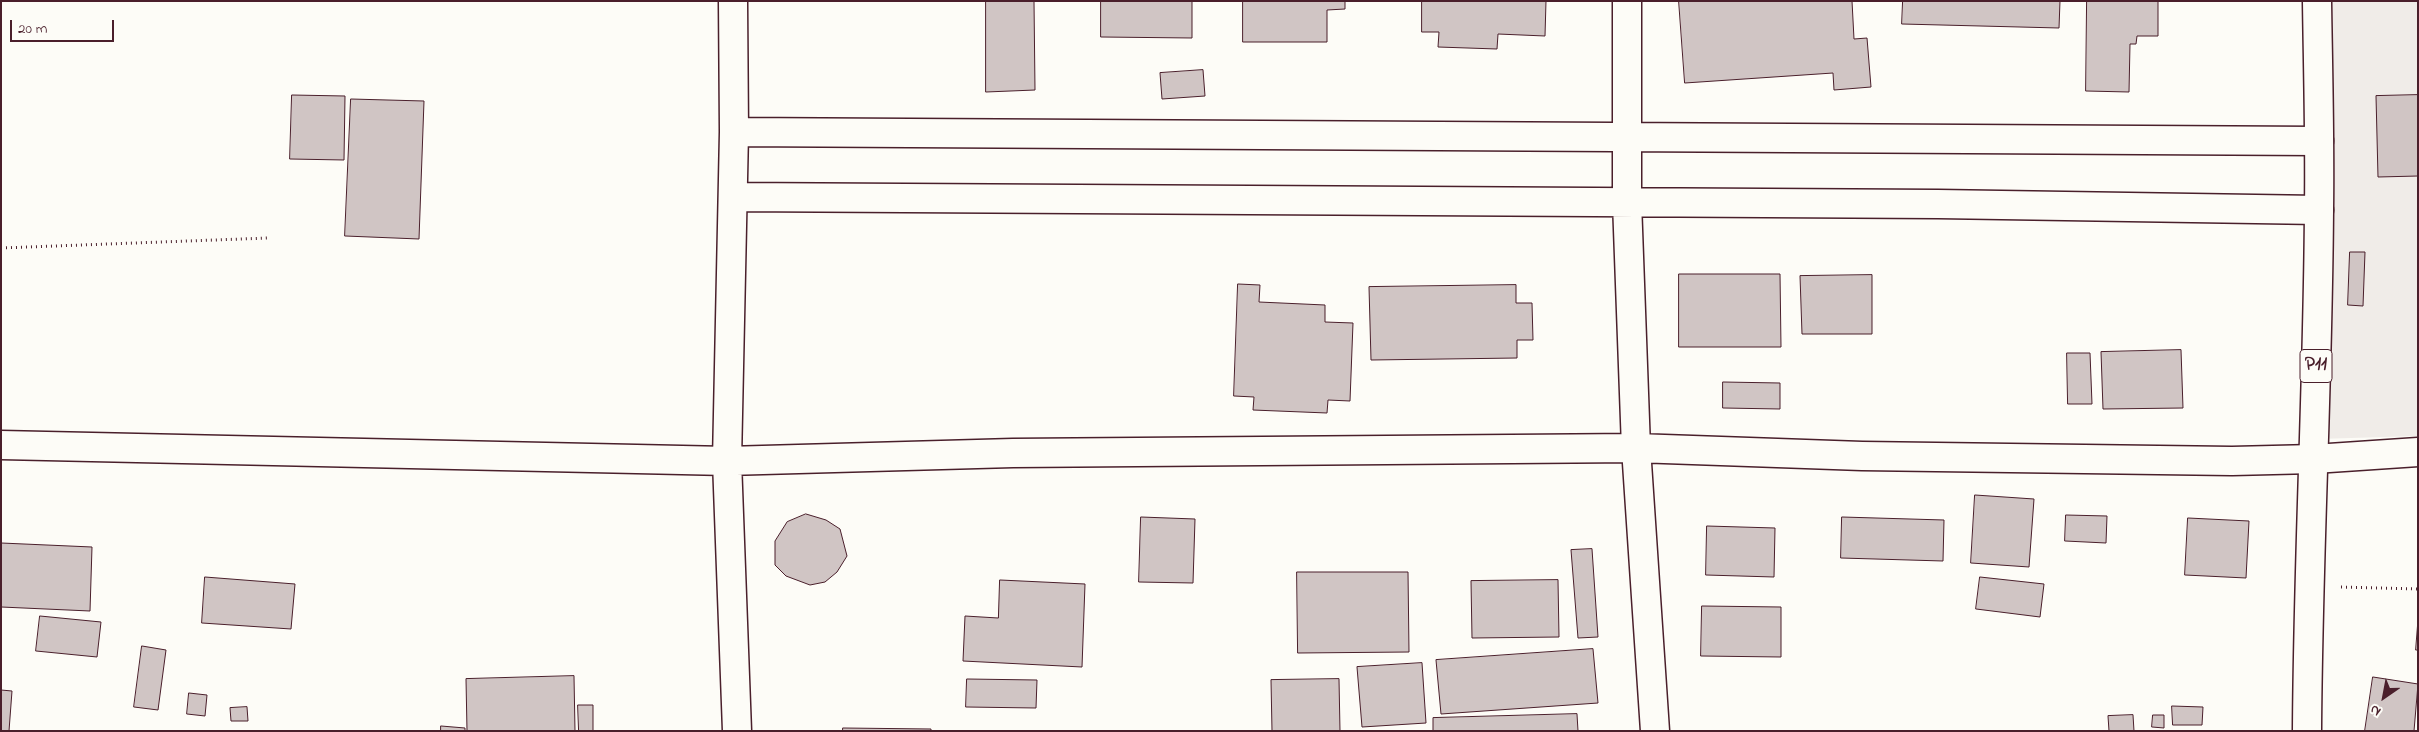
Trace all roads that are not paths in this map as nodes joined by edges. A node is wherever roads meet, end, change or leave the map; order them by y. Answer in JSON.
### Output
{"nodes":[{"id":1,"x":733,"y":1,"type":"edge"},
{"id":2,"x":1626,"y":1,"type":"edge"},
{"id":3,"x":2317,"y":1,"type":"edge"},
{"id":4,"x":734,"y":132,"type":"junction"},
{"id":5,"x":1628,"y":139,"type":"junction"},
{"id":6,"x":2320,"y":141,"type":"junction"},
{"id":7,"x":733,"y":197,"type":"junction"},
{"id":8,"x":1627,"y":202,"type":"junction"},
{"id":9,"x":2320,"y":210,"type":"junction"},
{"id":10,"x":1,"y":444,"type":"edge"},
{"id":11,"x":1636,"y":448,"type":"junction"},
{"id":12,"x":2418,"y":452,"type":"edge"},
{"id":13,"x":2314,"y":459,"type":"junction"},
{"id":14,"x":727,"y":461,"type":"junction"},
{"id":15,"x":737,"y":731,"type":"edge"},
{"id":16,"x":1655,"y":731,"type":"edge"},
{"id":17,"x":2307,"y":731,"type":"edge"}],
"edges":[{"from":1,"to":4,"type":"street"},
{"from":2,"to":5,"type":"street"},
{"from":3,"to":6,"type":"street","number":"P11"},
{"from":4,"to":5,"type":"street"},
{"from":4,"to":7,"type":"street"},
{"from":5,"to":6,"type":"street"},
{"from":5,"to":8,"type":"street"},
{"from":6,"to":9,"type":"street","number":"P11"},
{"from":7,"to":8,"type":"street"},
{"from":7,"to":14,"type":"street"},
{"from":8,"to":9,"type":"street"},
{"from":8,"to":11,"type":"street"},
{"from":9,"to":13,"type":"street","number":"P11"},
{"from":10,"to":14,"type":"street"},
{"from":11,"to":13,"type":"street"},
{"from":11,"to":14,"type":"street"},
{"from":11,"to":16,"type":"street"},
{"from":12,"to":13,"type":"street"},
{"from":13,"to":17,"type":"street","number":"P11"},
{"from":14,"to":15,"type":"street"}]}
